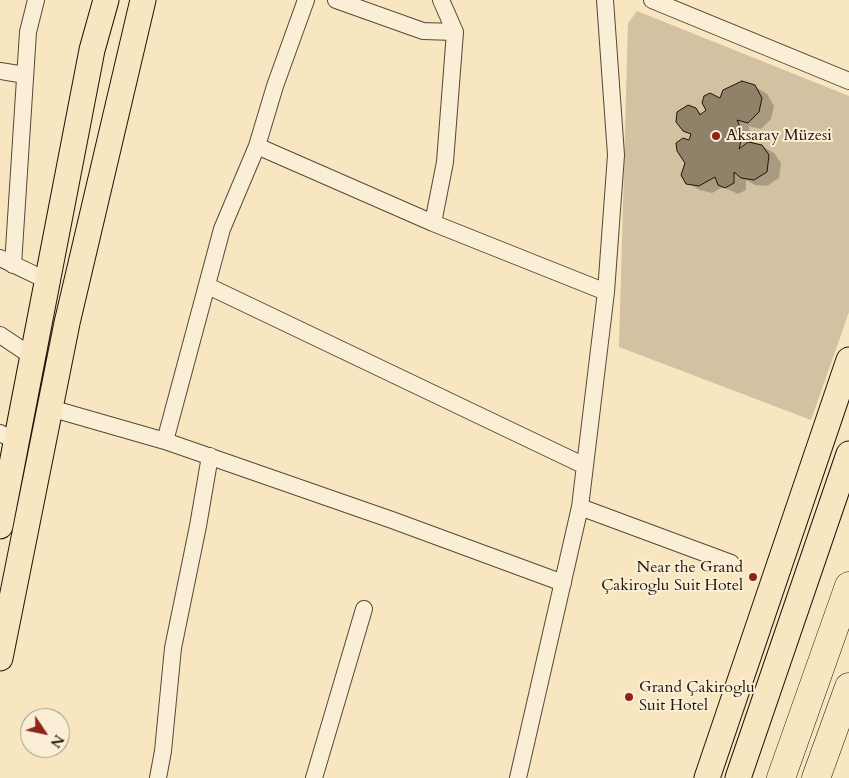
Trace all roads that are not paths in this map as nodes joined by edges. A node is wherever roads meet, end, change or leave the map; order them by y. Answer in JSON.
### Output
{"nodes":[{"id":1,"x":36,"y":0,"type":"edge"},
{"id":2,"x":106,"y":0,"type":"edge"},
{"id":3,"x":143,"y":0,"type":"edge"},
{"id":4,"x":306,"y":0,"type":"edge"},
{"id":5,"x":336,"y":0,"type":"edge"},
{"id":6,"x":441,"y":0,"type":"edge"},
{"id":7,"x":605,"y":0,"type":"edge"},
{"id":8,"x":652,"y":0,"type":"edge"},
{"id":9,"x":455,"y":32,"type":"junction"},
{"id":10,"x":0,"y":71,"type":"edge"},
{"id":11,"x":25,"y":75,"type":"junction"},
{"id":12,"x":849,"y":82,"type":"edge"},
{"id":13,"x":257,"y":146,"type":"junction"},
{"id":14,"x":433,"y":223,"type":"junction"},
{"id":15,"x":7,"y":262,"type":"edge"},
{"id":16,"x":48,"y":281,"type":"junction"},
{"id":17,"x":208,"y":286,"type":"junction"},
{"id":18,"x":606,"y":292,"type":"junction"},
{"id":19,"x":0,"y":335,"type":"edge"},
{"id":20,"x":33,"y":357,"type":"junction"},
{"id":21,"x":849,"y":360,"type":"edge"},
{"id":22,"x":50,"y":408,"type":"junction"},
{"id":23,"x":8,"y":438,"type":"edge"},
{"id":24,"x":165,"y":441,"type":"junction"},
{"id":25,"x":849,"y":454,"type":"edge"},
{"id":26,"x":210,"y":456,"type":"junction"},
{"id":27,"x":585,"y":466,"type":"junction"},
{"id":28,"x":580,"y":506,"type":"junction"},
{"id":29,"x":0,"y":526,"type":"edge"},
{"id":30,"x":731,"y":563,"type":"dead end"},
{"id":31,"x":563,"y":583,"type":"junction"},
{"id":32,"x":849,"y":586,"type":"edge"},
{"id":33,"x":364,"y":609,"type":"dead end"},
{"id":34,"x":0,"y":658,"type":"edge"},
{"id":35,"x":849,"y":687,"type":"edge"},
{"id":36,"x":158,"y":778,"type":"edge"},
{"id":37,"x":314,"y":778,"type":"edge"},
{"id":38,"x":518,"y":778,"type":"edge"},
{"id":39,"x":707,"y":778,"type":"edge"},
{"id":40,"x":738,"y":778,"type":"edge"},
{"id":41,"x":781,"y":778,"type":"edge"},
{"id":42,"x":816,"y":778,"type":"edge"}],
"edges":[{"from":1,"to":11,"type":"street"},
{"from":2,"to":16,"type":"main road"},
{"from":3,"to":22,"type":"main road"},
{"from":4,"to":13,"type":"street"},
{"from":5,"to":9,"type":"street"},
{"from":6,"to":9,"type":"street"},
{"from":7,"to":18,"type":"street"},
{"from":8,"to":12,"type":"street"},
{"from":9,"to":14,"type":"street"},
{"from":10,"to":11,"type":"street"},
{"from":11,"to":15,"type":"street"},
{"from":13,"to":14,"type":"street"},
{"from":13,"to":17,"type":"street"},
{"from":14,"to":18,"type":"street"},
{"from":15,"to":16,"type":"street"},
{"from":16,"to":20,"type":"main road"},
{"from":17,"to":24,"type":"street"},
{"from":17,"to":27,"type":"street"},
{"from":18,"to":27,"type":"street"},
{"from":19,"to":20,"type":"street"},
{"from":20,"to":23,"type":"main road"},
{"from":21,"to":39,"type":"main road"},
{"from":22,"to":24,"type":"street"},
{"from":22,"to":34,"type":"main road"},
{"from":23,"to":29,"type":"main road"},
{"from":24,"to":26,"type":"street"},
{"from":25,"to":40,"type":"main road"},
{"from":26,"to":31,"type":"street"},
{"from":26,"to":36,"type":"street"},
{"from":27,"to":28,"type":"street"},
{"from":28,"to":30,"type":"street"},
{"from":28,"to":31,"type":"street"},
{"from":31,"to":38,"type":"street"},
{"from":32,"to":41,"type":"highway"},
{"from":33,"to":37,"type":"street"},
{"from":35,"to":42,"type":"highway"}]}
